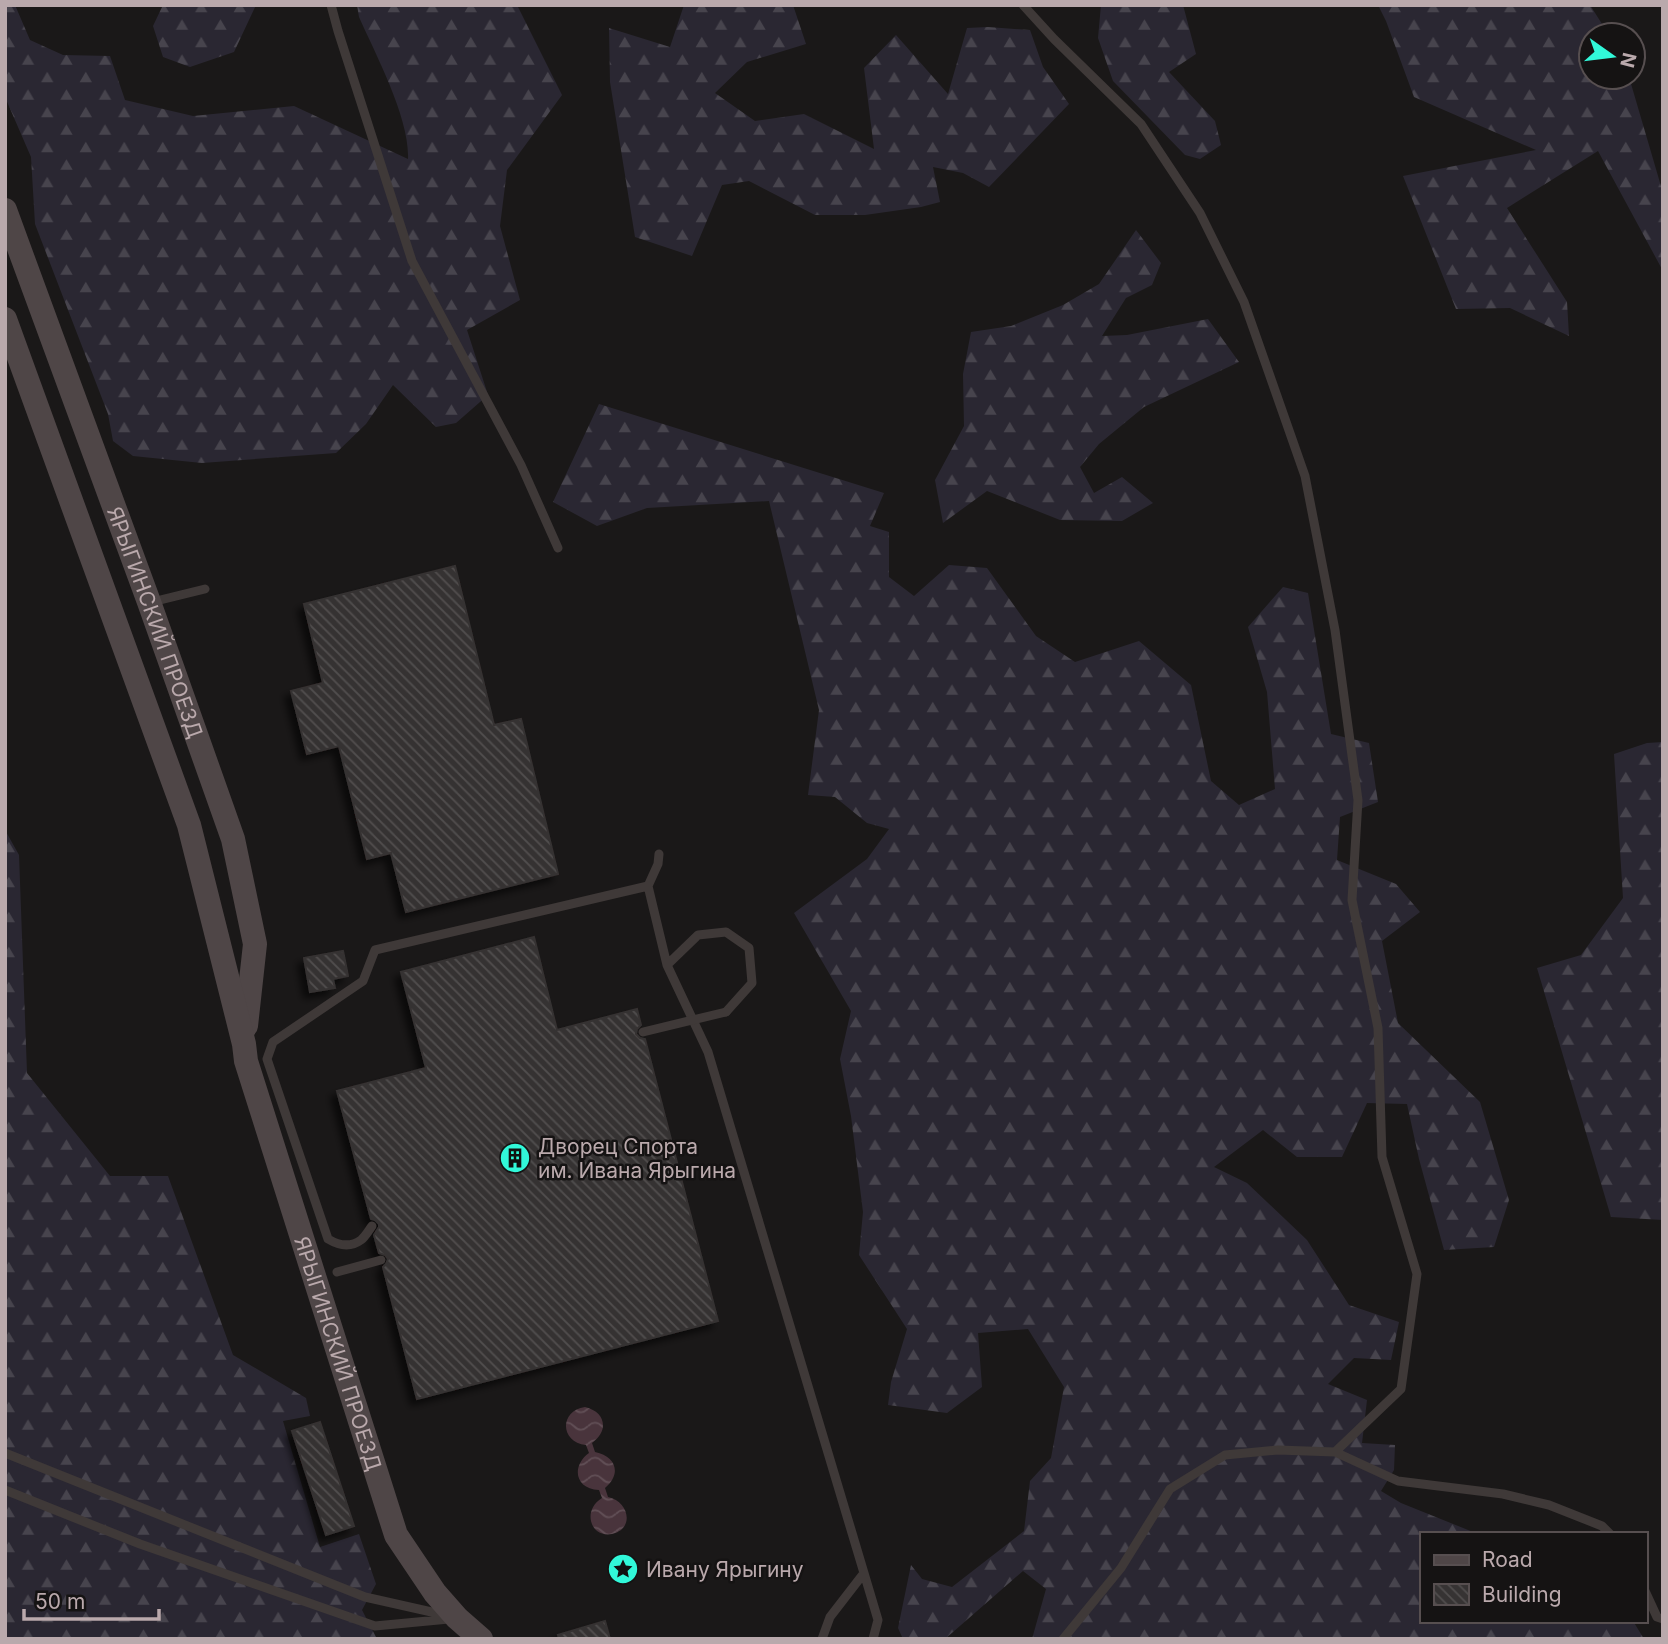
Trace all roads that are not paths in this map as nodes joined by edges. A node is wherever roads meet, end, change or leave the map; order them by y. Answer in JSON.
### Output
{"nodes":[{"id":1,"x":331,"y":5,"type":"edge"},
{"id":2,"x":1023,"y":5,"type":"edge"},
{"id":3,"x":5,"y":210,"type":"edge"},
{"id":4,"x":5,"y":319,"type":"edge"},
{"id":5,"x":558,"y":548,"type":"dead end"},
{"id":6,"x":205,"y":589,"type":"dead end"},
{"id":7,"x":149,"y":603,"type":"junction"},
{"id":8,"x":233,"y":839,"type":"junction"},
{"id":9,"x":196,"y":851,"type":"junction"},
{"id":10,"x":659,"y":854,"type":"dead end"},
{"id":11,"x":648,"y":886,"type":"junction"},
{"id":12,"x":667,"y":965,"type":"junction"},
{"id":13,"x":643,"y":1032,"type":"dead end"},
{"id":14,"x":244,"y":1044,"type":"junction"},
{"id":15,"x":372,"y":1226,"type":"dead end"},
{"id":16,"x":381,"y":1261,"type":"dead end"},
{"id":17,"x":337,"y":1272,"type":"dead end"},
{"id":18,"x":1335,"y":1452,"type":"junction"},
{"id":19,"x":5,"y":1453,"type":"edge"},
{"id":20,"x":5,"y":1490,"type":"edge"},
{"id":21,"x":1608,"y":1532,"type":"edge"},
{"id":22,"x":864,"y":1573,"type":"junction"},
{"id":23,"x":1647,"y":1595,"type":"edge"},
{"id":24,"x":457,"y":1618,"type":"junction"},
{"id":25,"x":1663,"y":1619,"type":"edge"},
{"id":26,"x":481,"y":1639,"type":"edge"},
{"id":27,"x":822,"y":1639,"type":"edge"},
{"id":28,"x":873,"y":1639,"type":"edge"},
{"id":29,"x":1063,"y":1639,"type":"edge"}],
"edges":[{"from":1,"to":5,"type":"lane"},
{"from":2,"to":18,"type":"lane"},
{"from":3,"to":7,"type":"main road","name":"ЯРЫГИНСКИЙ ПРОЕЗД"},
{"from":4,"to":9,"type":"main road","name":"ЯРЫГИНСКИЙ ПРОЕЗД"},
{"from":6,"to":7,"type":"lane"},
{"from":7,"to":8,"type":"main road","name":"ЯРЫГИНСКИЙ ПРОЕЗД"},
{"from":8,"to":9,"type":"main road"},
{"from":8,"to":14,"type":"main road","name":"ЯРЫГИНСКИЙ ПРОЕЗД"},
{"from":9,"to":14,"type":"main road","name":"ЯРЫГИНСКИЙ ПРОЕЗД"},
{"from":10,"to":11,"type":"lane"},
{"from":11,"to":12,"type":"lane"},
{"from":11,"to":15,"type":"lane"},
{"from":12,"to":13,"type":"lane","bridge":true},
{"from":12,"to":22,"type":"lane"},
{"from":14,"to":24,"type":"main road","name":"ЯРЫГИНСКИЙ ПРОЕЗД"},
{"from":16,"to":17,"type":"lane"},
{"from":18,"to":21,"type":"lane"},
{"from":18,"to":29,"type":"lane"},
{"from":19,"to":24,"type":"lane"},
{"from":20,"to":24,"type":"lane"},
{"from":22,"to":27,"type":"lane"},
{"from":22,"to":28,"type":"lane"},
{"from":23,"to":25,"type":"lane"},
{"from":24,"to":26,"type":"main road","name":"ЯРЫГИНСКИЙ ПРОЕЗД"}]}
